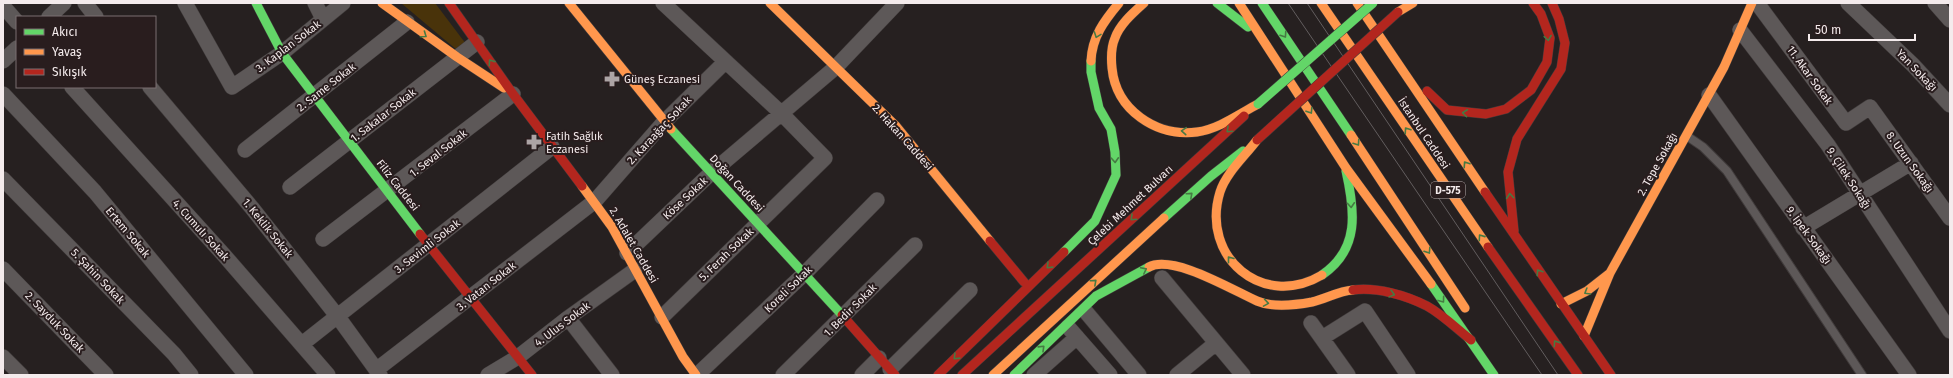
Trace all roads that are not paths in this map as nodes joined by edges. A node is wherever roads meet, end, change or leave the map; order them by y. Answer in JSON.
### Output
{"nodes":[{"id":1,"x":64,"y":3,"type":"edge"},
{"id":2,"x":85,"y":3,"type":"edge"},
{"id":3,"x":185,"y":3,"type":"edge"},
{"id":4,"x":256,"y":3,"type":"edge"},
{"id":5,"x":315,"y":3,"type":"edge"},
{"id":6,"x":343,"y":3,"type":"edge"},
{"id":7,"x":382,"y":3,"type":"edge"},
{"id":8,"x":569,"y":3,"type":"edge"},
{"id":9,"x":663,"y":3,"type":"edge"},
{"id":10,"x":770,"y":3,"type":"edge"},
{"id":11,"x":1119,"y":3,"type":"edge"},
{"id":12,"x":1144,"y":3,"type":"edge"},
{"id":13,"x":1217,"y":3,"type":"edge"},
{"id":14,"x":1239,"y":3,"type":"edge"},
{"id":15,"x":1262,"y":3,"type":"edge"},
{"id":16,"x":1321,"y":3,"type":"edge"},
{"id":17,"x":1357,"y":3,"type":"edge"},
{"id":18,"x":1374,"y":3,"type":"edge"},
{"id":19,"x":1407,"y":3,"type":"edge"},
{"id":20,"x":1413,"y":3,"type":"edge"},
{"id":21,"x":1532,"y":3,"type":"edge"},
{"id":22,"x":1552,"y":3,"type":"edge"},
{"id":23,"x":1752,"y":3,"type":"edge"},
{"id":24,"x":1757,"y":3,"type":"edge"},
{"id":25,"x":1848,"y":3,"type":"edge"},
{"id":26,"x":1935,"y":3,"type":"edge"},
{"id":27,"x":890,"y":5,"type":"edge"},
{"id":28,"x":3,"y":6,"type":"edge"},
{"id":29,"x":457,"y":6,"type":"edge"},
{"id":30,"x":1398,"y":12,"type":"junction"},
{"id":31,"x":50,"y":16,"type":"edge"},
{"id":32,"x":95,"y":16,"type":"edge"},
{"id":33,"x":323,"y":19,"type":"junction"},
{"id":34,"x":1950,"y":20,"type":"edge"},
{"id":35,"x":16,"y":21,"type":"edge"},
{"id":36,"x":406,"y":22,"type":"junction"},
{"id":37,"x":1740,"y":30,"type":"junction"},
{"id":38,"x":477,"y":42,"type":"junction"},
{"id":39,"x":1267,"y":43,"type":"junction"},
{"id":40,"x":16,"y":49,"type":"edge"},
{"id":41,"x":282,"y":53,"type":"junction"},
{"id":42,"x":457,"y":58,"type":"junction"},
{"id":43,"x":3,"y":61,"type":"edge"},
{"id":44,"x":725,"y":62,"type":"junction"},
{"id":45,"x":836,"y":67,"type":"junction"},
{"id":46,"x":1401,"y":67,"type":"junction"},
{"id":47,"x":73,"y":88,"type":"edge"},
{"id":48,"x":151,"y":88,"type":"edge"},
{"id":49,"x":3,"y":94,"type":"edge"},
{"id":50,"x":513,"y":94,"type":"junction"},
{"id":51,"x":1709,"y":95,"type":"junction"},
{"id":52,"x":314,"y":96,"type":"junction"},
{"id":53,"x":1258,"y":104,"type":"junction"},
{"id":54,"x":1950,"y":105,"type":"edge"},
{"id":55,"x":1870,"y":108,"type":"joint"},
{"id":56,"x":781,"y":113,"type":"junction"},
{"id":57,"x":664,"y":122,"type":"junction"},
{"id":58,"x":1686,"y":136,"type":"junction"},
{"id":59,"x":1257,"y":140,"type":"junction"},
{"id":60,"x":349,"y":141,"type":"junction"},
{"id":61,"x":552,"y":147,"type":"junction"},
{"id":62,"x":245,"y":150,"type":"dead end"},
{"id":63,"x":1911,"y":163,"type":"junction"},
{"id":64,"x":1345,"y":166,"type":"junction"},
{"id":65,"x":711,"y":173,"type":"junction"},
{"id":66,"x":3,"y":179,"type":"edge"},
{"id":67,"x":290,"y":187,"type":"dead end"},
{"id":68,"x":388,"y":191,"type":"junction"},
{"id":69,"x":1860,"y":194,"type":"junction"},
{"id":70,"x":877,"y":200,"type":"dead end"},
{"id":71,"x":595,"y":201,"type":"junction"},
{"id":72,"x":1950,"y":218,"type":"edge"},
{"id":73,"x":758,"y":222,"type":"junction"},
{"id":74,"x":1803,"y":228,"type":"junction"},
{"id":75,"x":1514,"y":234,"type":"junction"},
{"id":76,"x":323,"y":239,"type":"dead end"},
{"id":77,"x":429,"y":245,"type":"junction"},
{"id":78,"x":915,"y":245,"type":"dead end"},
{"id":79,"x":626,"y":253,"type":"junction"},
{"id":80,"x":3,"y":269,"type":"edge"},
{"id":81,"x":635,"y":270,"type":"junction"},
{"id":82,"x":805,"y":273,"type":"junction"},
{"id":83,"x":1610,"y":274,"type":"junction"},
{"id":84,"x":1162,"y":278,"type":"dead end"},
{"id":85,"x":1024,"y":282,"type":"dead end"},
{"id":86,"x":970,"y":290,"type":"dead end"},
{"id":87,"x":471,"y":297,"type":"junction"},
{"id":88,"x":1560,"y":304,"type":"junction"},
{"id":89,"x":1086,"y":312,"type":"dead end"},
{"id":90,"x":1469,"y":314,"type":"dead end"},
{"id":91,"x":338,"y":317,"type":"junction"},
{"id":92,"x":662,"y":317,"type":"junction"},
{"id":93,"x":843,"y":317,"type":"junction"},
{"id":94,"x":568,"y":318,"type":"junction"},
{"id":95,"x":1311,"y":323,"type":"dead end"},
{"id":96,"x":1950,"y":331,"type":"edge"},
{"id":97,"x":1584,"y":336,"type":"junction"},
{"id":98,"x":1322,"y":338,"type":"junction"},
{"id":99,"x":1471,"y":340,"type":"junction"},
{"id":100,"x":1216,"y":343,"type":"junction"},
{"id":101,"x":302,"y":344,"type":"junction"},
{"id":102,"x":3,"y":356,"type":"edge"},
{"id":103,"x":518,"y":357,"type":"junction"},
{"id":104,"x":879,"y":358,"type":"junction"},
{"id":105,"x":378,"y":372,"type":"edge"},
{"id":106,"x":892,"y":372,"type":"edge"},
{"id":107,"x":1103,"y":373,"type":"edge"},
{"id":108,"x":21,"y":375,"type":"edge"},
{"id":109,"x":106,"y":375,"type":"edge"},
{"id":110,"x":191,"y":375,"type":"edge"},
{"id":111,"x":246,"y":375,"type":"edge"},
{"id":112,"x":328,"y":375,"type":"edge"},
{"id":113,"x":488,"y":375,"type":"edge"},
{"id":114,"x":532,"y":375,"type":"edge"},
{"id":115,"x":612,"y":375,"type":"edge"},
{"id":116,"x":696,"y":375,"type":"edge"},
{"id":117,"x":783,"y":375,"type":"edge"},
{"id":118,"x":862,"y":375,"type":"edge"},
{"id":119,"x":938,"y":375,"type":"edge"},
{"id":120,"x":962,"y":375,"type":"edge"},
{"id":121,"x":993,"y":375,"type":"edge"},
{"id":122,"x":1014,"y":375,"type":"edge"},
{"id":123,"x":1034,"y":375,"type":"edge"},
{"id":124,"x":1139,"y":375,"type":"edge"},
{"id":125,"x":1177,"y":375,"type":"edge"},
{"id":126,"x":1243,"y":375,"type":"edge"},
{"id":127,"x":1348,"y":375,"type":"edge"},
{"id":128,"x":1408,"y":375,"type":"edge"},
{"id":129,"x":1494,"y":375,"type":"edge"},
{"id":130,"x":1578,"y":375,"type":"edge"},
{"id":131,"x":1611,"y":375,"type":"edge"},
{"id":132,"x":1862,"y":375,"type":"edge"},
{"id":133,"x":1909,"y":375,"type":"edge"}],
"edges":[{"from":1,"to":31,"type":"street"},
{"from":2,"to":32,"type":"street"},
{"from":3,"to":41,"type":"street","name":"3. Kaplan Sokak"},
{"from":4,"to":41,"type":"main road","name":"Filiz Caddesi"},
{"from":5,"to":33,"type":"street"},
{"from":6,"to":33,"type":"street","name":"3. Kaplan Sokak"},
{"from":7,"to":36,"type":"main road","name":"2. Adalet Caddesi"},
{"from":8,"to":57,"type":"main road","name":"Doğan Caddesi"},
{"from":9,"to":44,"type":"street"},
{"from":10,"to":45,"type":"main road","name":"2. Hakan Caddesi"},
{"from":11,"to":119,"type":"main road","one_way":true},
{"from":53,"to":12,"type":"main road","one_way":true},
{"from":13,"to":39,"type":"main road"},
{"from":14,"to":39,"type":"main road"},
{"from":15,"to":90,"type":"main road","one_way":true},
{"from":130,"to":16,"type":"main road","name":"İstanbul Caddesi","number":"D-575","one_way":true},
{"from":17,"to":46,"type":"main road"},
{"from":18,"to":53,"type":"main road","name":"Çelebi Mehmet Bulvarı","bridge":true},
{"from":19,"to":30,"type":"main road"},
{"from":20,"to":30,"type":"main road"},
{"from":21,"to":46,"type":"main road","one_way":true},
{"from":75,"to":22,"type":"main road","one_way":true},
{"from":23,"to":37,"type":"main road","name":"2. Tepe Sokağı"},
{"from":24,"to":55,"type":"street","name":"11. Akar Sokak"},
{"from":25,"to":54,"type":"street","name":"Yan Sokağı"},
{"from":26,"to":34,"type":"street"},
{"from":27,"to":45,"type":"street","name":"Köse Sokak"},
{"from":28,"to":35,"type":"street"},
{"from":29,"to":38,"type":"main road","name":"2. Adalet Caddesi"},
{"from":30,"to":59,"type":"main road","bridge":true},
{"from":33,"to":41,"type":"street","name":"3. Kaplan Sokak"},
{"from":36,"to":42,"type":"main road","name":"2. Adalet Caddesi","one_way":true},
{"from":36,"to":52,"type":"street","name":"2. Same Sokak"},
{"from":37,"to":51,"type":"main road","name":"2. Tepe Sokağı"},
{"from":37,"to":69,"type":"street","name":"9. Çilek Sokağı"},
{"from":38,"to":42,"type":"street","name":"1. Sakalar Sokak"},
{"from":50,"to":38,"type":"main road","name":"2. Adalet Caddesi","one_way":true},
{"from":39,"to":64,"type":"main road","one_way":true},
{"from":40,"to":43,"type":"street"},
{"from":41,"to":52,"type":"main road","name":"Filiz Caddesi"},
{"from":42,"to":50,"type":"main road","name":"2. Adalet Caddesi"},
{"from":42,"to":60,"type":"street","name":"1. Sakalar Sokak"},
{"from":44,"to":56,"type":"street"},
{"from":44,"to":57,"type":"street","name":"2. Karaağaç Sokak"},
{"from":45,"to":56,"type":"street","name":"Köse Sokak"},
{"from":45,"to":85,"type":"main road","name":"2. Hakan Caddesi"},
{"from":75,"to":46,"type":"main road","one_way":true},
{"from":47,"to":101,"type":"street","name":"4. Cumulı Sokak"},
{"from":48,"to":91,"type":"street","name":"1. Keklik Sokak"},
{"from":49,"to":111,"type":"street","name":"Ertem Sokak"},
{"from":50,"to":61,"type":"main road","name":"2. Adalet Caddesi"},
{"from":50,"to":68,"type":"street","name":"1. Seval Sokak"},
{"from":51,"to":58,"type":"main road","name":"2. Tepe Sokağı"},
{"from":51,"to":74,"type":"street","name":"9. İpek Sokağı"},
{"from":52,"to":60,"type":"main road","name":"Filiz Caddesi"},
{"from":52,"to":62,"type":"street","name":"2. Same Sokak"},
{"from":53,"to":120,"type":"main road","name":"Çelebi Mehmet Bulvarı","one_way":true},
{"from":55,"to":63,"type":"street","name":"8. Uzun Sokağı"},
{"from":56,"to":65,"type":"street","name":"Köse Sokak"},
{"from":56,"to":73,"type":"street","name":"5. Ferah Sokak"},
{"from":57,"to":65,"type":"main road","name":"Doğan Caddesi"},
{"from":57,"to":71,"type":"street","name":"2. Karaağaç Sokak"},
{"from":58,"to":83,"type":"main road","name":"2. Tepe Sokağı"},
{"from":58,"to":132,"type":"lane"},
{"from":64,"to":59,"type":"main road","one_way":true},
{"from":121,"to":59,"type":"main road","one_way":true},
{"from":60,"to":67,"type":"street","name":"1. Sakalar Sokak"},
{"from":60,"to":68,"type":"main road","name":"Filiz Caddesi"},
{"from":61,"to":71,"type":"main road","name":"2. Adalet Caddesi"},
{"from":61,"to":77,"type":"street","name":"3. Sevimli Sokak"},
{"from":63,"to":69,"type":"street"},
{"from":63,"to":72,"type":"street","name":"8. Uzun Sokağı"},
{"from":64,"to":99,"type":"main road","one_way":true},
{"from":65,"to":73,"type":"main road","name":"Doğan Caddesi"},
{"from":65,"to":79,"type":"street","name":"Köse Sokak"},
{"from":66,"to":110,"type":"street","name":"5. Şahin Sokak"},
{"from":68,"to":76,"type":"street","name":"1. Seval Sokak"},
{"from":68,"to":77,"type":"main road","name":"Filiz Caddesi"},
{"from":69,"to":74,"type":"street"},
{"from":69,"to":96,"type":"street","name":"9. Çilek Sokağı"},
{"from":70,"to":82,"type":"street","name":"Koreli Sokak"},
{"from":71,"to":79,"type":"main road","name":"2. Adalet Caddesi"},
{"from":71,"to":87,"type":"street","name":"3. Vatan Sokak"},
{"from":73,"to":82,"type":"main road","name":"Doğan Caddesi"},
{"from":73,"to":92,"type":"street","name":"5. Ferah Sokak"},
{"from":74,"to":133,"type":"street","name":"9. İpek Sokağı"},
{"from":88,"to":75,"type":"main road","one_way":true},
{"from":77,"to":87,"type":"main road","name":"Filiz Caddesi"},
{"from":77,"to":91,"type":"street","name":"3. Sevimli Sokak"},
{"from":78,"to":93,"type":"street","name":"1. Bedir Sokak"},
{"from":79,"to":81,"type":"main road","name":"2. Adalet Caddesi"},
{"from":80,"to":109,"type":"street","name":"2. Sayduk Sokak"},
{"from":81,"to":92,"type":"main road","name":"2. Adalet Caddesi"},
{"from":81,"to":94,"type":"street","name":"4. Ulus Sokak"},
{"from":82,"to":93,"type":"main road","name":"Doğan Caddesi"},
{"from":82,"to":116,"type":"street","name":"Koreli Sokak"},
{"from":83,"to":88,"type":"main road","one_way":true},
{"from":83,"to":97,"type":"main road","name":"2. Tepe Sokağı"},
{"from":84,"to":100,"type":"street"},
{"from":86,"to":106,"type":"street"},
{"from":87,"to":103,"type":"main road","name":"Filiz Caddesi"},
{"from":87,"to":105,"type":"street","name":"3. Vatan Sokak"},
{"from":88,"to":97,"type":"main road"},
{"from":89,"to":124,"type":"street"},
{"from":91,"to":101,"type":"street","name":"3. Sevimli Sokak"},
{"from":91,"to":105,"type":"street","name":"1. Keklik Sokak"},
{"from":92,"to":116,"type":"main road","name":"2. Adalet Caddesi"},
{"from":93,"to":104,"type":"main road","name":"Doğan Caddesi"},
{"from":93,"to":117,"type":"street","name":"1. Bedir Sokak"},
{"from":94,"to":103,"type":"street","name":"4. Ulus Sokak"},
{"from":94,"to":115,"type":"street"},
{"from":95,"to":98,"type":"street"},
{"from":97,"to":131,"type":"main road"},
{"from":98,"to":127,"type":"street"},
{"from":98,"to":128,"type":"street"},
{"from":122,"to":99,"type":"main road","one_way":true},
{"from":99,"to":129,"type":"main road"},
{"from":100,"to":125,"type":"street"},
{"from":100,"to":126,"type":"street"},
{"from":101,"to":112,"type":"street","name":"4. Cumulı Sokak"},
{"from":102,"to":108,"type":"street"},
{"from":103,"to":113,"type":"street","name":"4. Ulus Sokak"},
{"from":103,"to":114,"type":"main road","name":"Filiz Caddesi"},
{"from":104,"to":106,"type":"main road","name":"Doğan Caddesi"},
{"from":104,"to":118,"type":"street"},
{"from":107,"to":123,"type":"street"}]}
